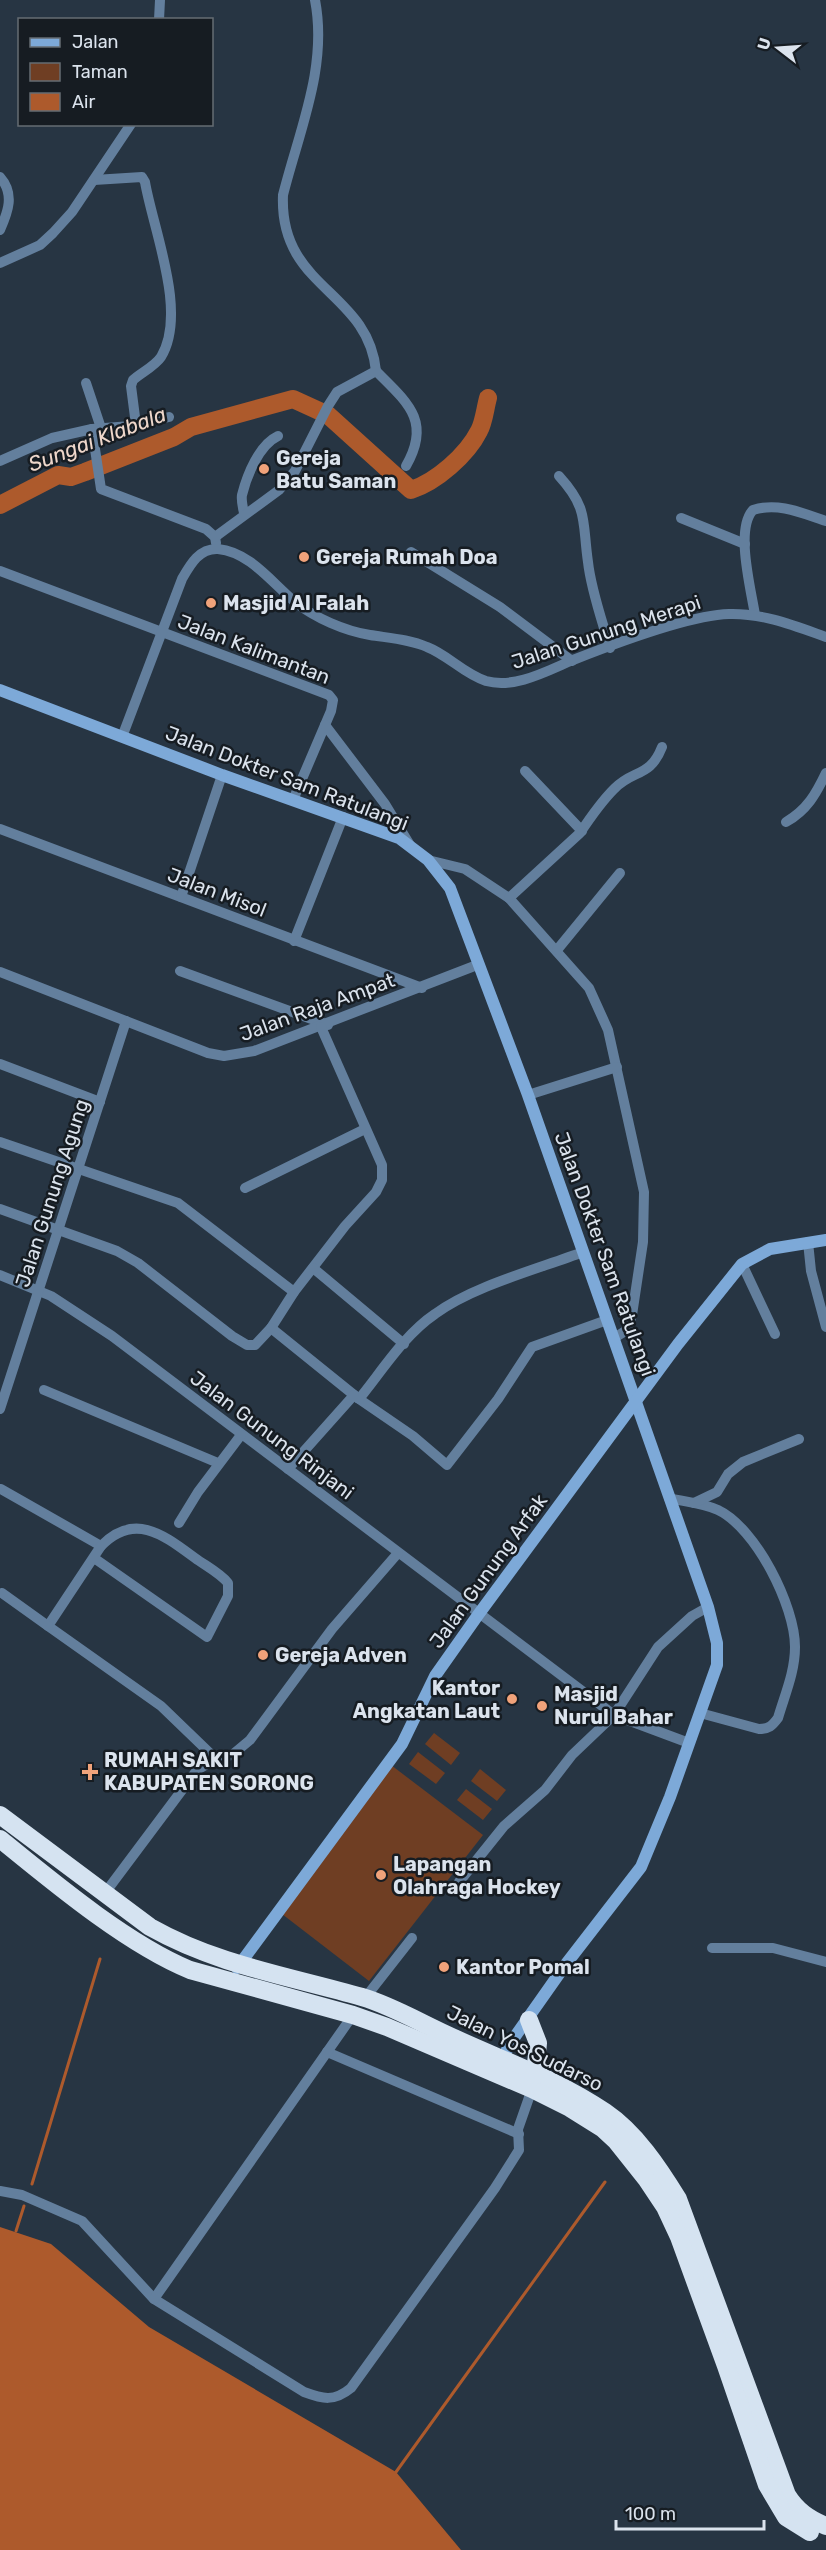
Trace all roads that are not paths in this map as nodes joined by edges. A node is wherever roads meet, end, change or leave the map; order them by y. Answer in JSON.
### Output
{"nodes":[{"id":1,"x":160,"y":0,"type":"edge"},
{"id":2,"x":315,"y":0,"type":"edge"},
{"id":3,"x":159,"y":18,"type":"edge"},
{"id":4,"x":130,"y":126,"type":"edge"},
{"id":5,"x":0,"y":177,"type":"edge"},
{"id":6,"x":94,"y":180,"type":"junction"},
{"id":7,"x":0,"y":230,"type":"edge"},
{"id":8,"x":0,"y":263,"type":"edge"},
{"id":9,"x":376,"y":371,"type":"junction"},
{"id":10,"x":86,"y":382,"type":"dead end"},
{"id":11,"x":169,"y":417,"type":"dead end"},
{"id":12,"x":136,"y":425,"type":"junction"},
{"id":13,"x":96,"y":429,"type":"junction"},
{"id":14,"x":279,"y":436,"type":"dead end"},
{"id":15,"x":0,"y":461,"type":"edge"},
{"id":16,"x":406,"y":466,"type":"dead end"},
{"id":17,"x":560,"y":476,"type":"dead end"},
{"id":18,"x":244,"y":513,"type":"junction"},
{"id":19,"x":681,"y":518,"type":"dead end"},
{"id":20,"x":826,"y":521,"type":"edge"},
{"id":21,"x":215,"y":537,"type":"junction"},
{"id":22,"x":746,"y":544,"type":"junction"},
{"id":23,"x":217,"y":549,"type":"junction"},
{"id":24,"x":411,"y":552,"type":"dead end"},
{"id":25,"x":0,"y":571,"type":"edge"},
{"id":26,"x":755,"y":615,"type":"junction"},
{"id":27,"x":161,"y":633,"type":"junction"},
{"id":28,"x":826,"y":637,"type":"edge"},
{"id":29,"x":610,"y":648,"type":"junction"},
{"id":30,"x":572,"y":661,"type":"junction"},
{"id":31,"x":0,"y":690,"type":"edge"},
{"id":32,"x":325,"y":725,"type":"junction"},
{"id":33,"x":122,"y":737,"type":"junction"},
{"id":34,"x":662,"y":747,"type":"dead end"},
{"id":35,"x":525,"y":771,"type":"dead end"},
{"id":36,"x":826,"y":773,"type":"edge"},
{"id":37,"x":222,"y":775,"type":"junction"},
{"id":38,"x":293,"y":800,"type":"junction"},
{"id":39,"x":342,"y":817,"type":"junction"},
{"id":40,"x":786,"y":822,"type":"dead end"},
{"id":41,"x":0,"y":830,"type":"edge"},
{"id":42,"x":582,"y":831,"type":"junction"},
{"id":43,"x":410,"y":845,"type":"junction"},
{"id":44,"x":428,"y":860,"type":"junction"},
{"id":45,"x":620,"y":873,"type":"dead end"},
{"id":46,"x":181,"y":897,"type":"junction"},
{"id":47,"x":509,"y":898,"type":"junction"},
{"id":48,"x":294,"y":941,"type":"junction"},
{"id":49,"x":556,"y":950,"type":"junction"},
{"id":50,"x":477,"y":964,"type":"junction"},
{"id":51,"x":180,"y":970,"type":"dead end"},
{"id":52,"x":0,"y":972,"type":"edge"},
{"id":53,"x":422,"y":988,"type":"junction"},
{"id":54,"x":126,"y":1021,"type":"junction"},
{"id":55,"x":325,"y":1026,"type":"junction"},
{"id":56,"x":0,"y":1064,"type":"edge"},
{"id":57,"x":617,"y":1066,"type":"junction"},
{"id":58,"x":528,"y":1095,"type":"junction"},
{"id":59,"x":100,"y":1102,"type":"junction"},
{"id":60,"x":365,"y":1129,"type":"junction"},
{"id":61,"x":0,"y":1142,"type":"edge"},
{"id":62,"x":79,"y":1170,"type":"junction"},
{"id":63,"x":245,"y":1188,"type":"dead end"},
{"id":64,"x":0,"y":1209,"type":"edge"},
{"id":65,"x":59,"y":1231,"type":"junction"},
{"id":66,"x":826,"y":1240,"type":"edge"},
{"id":67,"x":808,"y":1242,"type":"junction"},
{"id":68,"x":583,"y":1252,"type":"junction"},
{"id":69,"x":742,"y":1264,"type":"junction"},
{"id":70,"x":313,"y":1268,"type":"junction"},
{"id":71,"x":0,"y":1275,"type":"edge"},
{"id":72,"x":40,"y":1290,"type":"junction"},
{"id":73,"x":294,"y":1292,"type":"junction"},
{"id":74,"x":607,"y":1320,"type":"junction"},
{"id":75,"x":826,"y":1327,"type":"edge"},
{"id":76,"x":271,"y":1328,"type":"junction"},
{"id":77,"x":775,"y":1334,"type":"dead end"},
{"id":78,"x":614,"y":1338,"type":"junction"},
{"id":79,"x":404,"y":1344,"type":"junction"},
{"id":80,"x":0,"y":1371,"type":"edge"},
{"id":81,"x":11,"y":1376,"type":"junction"},
{"id":82,"x":44,"y":1390,"type":"dead end"},
{"id":83,"x":356,"y":1397,"type":"junction"},
{"id":84,"x":637,"y":1402,"type":"junction"},
{"id":85,"x":0,"y":1409,"type":"edge"},
{"id":86,"x":241,"y":1435,"type":"junction"},
{"id":87,"x":799,"y":1439,"type":"dead end"},
{"id":88,"x":218,"y":1463,"type":"junction"},
{"id":89,"x":288,"y":1469,"type":"junction"},
{"id":90,"x":1,"y":1489,"type":"edge"},
{"id":91,"x":669,"y":1498,"type":"junction"},
{"id":92,"x":694,"y":1503,"type":"junction"},
{"id":93,"x":179,"y":1523,"type":"dead end"},
{"id":94,"x":101,"y":1546,"type":"junction"},
{"id":95,"x":398,"y":1553,"type":"junction"},
{"id":96,"x":94,"y":1558,"type":"junction"},
{"id":97,"x":2,"y":1593,"type":"edge"},
{"id":98,"x":708,"y":1607,"type":"junction"},
{"id":99,"x":478,"y":1615,"type":"junction"},
{"id":100,"x":51,"y":1628,"type":"junction"},
{"id":101,"x":700,"y":1713,"type":"junction"},
{"id":102,"x":614,"y":1715,"type":"junction"},
{"id":103,"x":689,"y":1743,"type":"junction"},
{"id":104,"x":216,"y":1759,"type":"junction"},
{"id":105,"x":0,"y":1815,"type":"edge"},
{"id":106,"x":0,"y":1839,"type":"edge"},
{"id":107,"x":459,"y":1882,"type":"dead end"},
{"id":108,"x":105,"y":1893,"type":"junction"},
{"id":109,"x":412,"y":1938,"type":"dead end"},
{"id":110,"x":712,"y":1948,"type":"dead end"},
{"id":111,"x":826,"y":1962,"type":"edge"},
{"id":112,"x":238,"y":1966,"type":"junction"},
{"id":113,"x":228,"y":1981,"type":"junction"},
{"id":114,"x":364,"y":1998,"type":"junction"},
{"id":115,"x":353,"y":2015,"type":"junction"},
{"id":116,"x":529,"y":2020,"type":"junction"},
{"id":117,"x":327,"y":2052,"type":"junction"},
{"id":118,"x":500,"y":2066,"type":"junction"},
{"id":119,"x":533,"y":2082,"type":"junction"},
{"id":120,"x":519,"y":2134,"type":"junction"},
{"id":121,"x":0,"y":2191,"type":"edge"},
{"id":122,"x":154,"y":2299,"type":"junction"},
{"id":123,"x":733,"y":2363,"type":"junction"},
{"id":124,"x":826,"y":2526,"type":"edge"},
{"id":125,"x":826,"y":2538,"type":"edge"}],
"edges":[{"from":1,"to":3,"type":"street"},
{"from":2,"to":9,"type":"street"},
{"from":4,"to":6,"type":"street"},
{"from":5,"to":7,"type":"street"},
{"from":6,"to":8,"type":"street"},
{"from":6,"to":12,"type":"street"},
{"from":9,"to":16,"type":"street"},
{"from":9,"to":18,"type":"street"},
{"from":10,"to":13,"type":"street"},
{"from":11,"to":12,"type":"street"},
{"from":12,"to":13,"type":"street"},
{"from":13,"to":15,"type":"street"},
{"from":13,"to":21,"type":"street"},
{"from":14,"to":18,"type":"street"},
{"from":17,"to":29,"type":"street"},
{"from":18,"to":21,"type":"street"},
{"from":19,"to":22,"type":"street"},
{"from":20,"to":22,"type":"street"},
{"from":21,"to":23,"type":"street"},
{"from":22,"to":26,"type":"street"},
{"from":23,"to":27,"type":"street"},
{"from":23,"to":30,"type":"street","name":"Jalan Gunung Merapi"},
{"from":24,"to":30,"type":"street"},
{"from":25,"to":27,"type":"street","name":"Jalan Kalimantan"},
{"from":26,"to":28,"type":"street","name":"Jalan Gunung Merapi"},
{"from":26,"to":29,"type":"street","name":"Jalan Gunung Merapi"},
{"from":27,"to":32,"type":"street","name":"Jalan Kalimantan"},
{"from":27,"to":33,"type":"street"},
{"from":29,"to":30,"type":"street","name":"Jalan Gunung Merapi"},
{"from":31,"to":33,"type":"street","name":"Jalan Dokter Sam Ratulangi"},
{"from":32,"to":38,"type":"street"},
{"from":32,"to":43,"type":"street"},
{"from":33,"to":37,"type":"street","name":"Jalan Dokter Sam Ratulangi"},
{"from":34,"to":42,"type":"street"},
{"from":35,"to":42,"type":"street"},
{"from":36,"to":40,"type":"street"},
{"from":37,"to":38,"type":"street","name":"Jalan Dokter Sam Ratulangi"},
{"from":37,"to":46,"type":"street"},
{"from":38,"to":39,"type":"street","name":"Jalan Dokter Sam Ratulangi"},
{"from":39,"to":43,"type":"street","name":"Jalan Dokter Sam Ratulangi"},
{"from":39,"to":48,"type":"street"},
{"from":41,"to":46,"type":"street","name":"Jalan Misol"},
{"from":42,"to":47,"type":"street"},
{"from":43,"to":44,"type":"street","name":"Jalan Dokter Sam Ratulangi"},
{"from":44,"to":47,"type":"street"},
{"from":44,"to":50,"type":"street","name":"Jalan Dokter Sam Ratulangi"},
{"from":45,"to":49,"type":"street"},
{"from":46,"to":48,"type":"street","name":"Jalan Misol"},
{"from":47,"to":49,"type":"street"},
{"from":48,"to":53,"type":"street","name":"Jalan Misol"},
{"from":49,"to":57,"type":"street"},
{"from":50,"to":53,"type":"street","name":"Jalan Raja Ampat"},
{"from":50,"to":58,"type":"street","name":"Jalan Dokter Sam Ratulangi"},
{"from":51,"to":55,"type":"street"},
{"from":52,"to":54,"type":"street","name":"Jalan Raja Ampat"},
{"from":53,"to":55,"type":"street","name":"Jalan Raja Ampat"},
{"from":54,"to":55,"type":"street","name":"Jalan Raja Ampat"},
{"from":54,"to":59,"type":"street","name":"Jalan Gunung Agung"},
{"from":55,"to":60,"type":"street"},
{"from":56,"to":59,"type":"street"},
{"from":57,"to":58,"type":"street"},
{"from":57,"to":78,"type":"street"},
{"from":58,"to":68,"type":"street","name":"Jalan Dokter Sam Ratulangi"},
{"from":59,"to":62,"type":"street","name":"Jalan Gunung Agung"},
{"from":60,"to":63,"type":"street"},
{"from":60,"to":70,"type":"street"},
{"from":61,"to":62,"type":"street"},
{"from":62,"to":65,"type":"street","name":"Jalan Gunung Agung"},
{"from":62,"to":73,"type":"street"},
{"from":64,"to":65,"type":"street"},
{"from":65,"to":72,"type":"street","name":"Jalan Gunung Agung"},
{"from":65,"to":76,"type":"street"},
{"from":66,"to":67,"type":"street","name":"Jalan Gunung Arfak"},
{"from":67,"to":69,"type":"street","name":"Jalan Gunung Arfak"},
{"from":67,"to":75,"type":"street"},
{"from":68,"to":74,"type":"street","name":"Jalan Dokter Sam Ratulangi"},
{"from":68,"to":79,"type":"street"},
{"from":69,"to":77,"type":"street"},
{"from":69,"to":84,"type":"street","name":"Jalan Gunung Arfak"},
{"from":70,"to":73,"type":"street"},
{"from":70,"to":79,"type":"street"},
{"from":71,"to":72,"type":"street","name":"Jalan Gunung Rinjani"},
{"from":72,"to":81,"type":"street","name":"Jalan Gunung Agung"},
{"from":72,"to":86,"type":"street","name":"Jalan Gunung Rinjani"},
{"from":73,"to":76,"type":"street"},
{"from":74,"to":78,"type":"street","name":"Jalan Dokter Sam Ratulangi"},
{"from":74,"to":83,"type":"street"},
{"from":76,"to":83,"type":"street"},
{"from":78,"to":84,"type":"street","name":"Jalan Dokter Sam Ratulangi"},
{"from":79,"to":83,"type":"street"},
{"from":80,"to":81,"type":"street"},
{"from":81,"to":85,"type":"street","name":"Jalan Gunung Agung"},
{"from":82,"to":88,"type":"street"},
{"from":83,"to":89,"type":"street"},
{"from":84,"to":91,"type":"street","name":"Jalan Dokter Sam Ratulangi"},
{"from":84,"to":99,"type":"street","name":"Jalan Gunung Arfak"},
{"from":86,"to":88,"type":"street"},
{"from":86,"to":89,"type":"street","name":"Jalan Gunung Rinjani"},
{"from":87,"to":92,"type":"street"},
{"from":88,"to":93,"type":"street"},
{"from":89,"to":95,"type":"street","name":"Jalan Gunung Rinjani"},
{"from":90,"to":94,"type":"street"},
{"from":91,"to":92,"type":"street"},
{"from":91,"to":98,"type":"street","name":"Jalan Dokter Sam Ratulangi"},
{"from":92,"to":101,"type":"street"},
{"from":94,"to":96,"type":"street"},
{"from":94,"to":96,"type":"street"},
{"from":95,"to":99,"type":"street","name":"Jalan Gunung Rinjani"},
{"from":95,"to":104,"type":"street"},
{"from":96,"to":100,"type":"street"},
{"from":97,"to":100,"type":"street"},
{"from":98,"to":101,"type":"street","name":"Jalan Dokter Sam Ratulangi"},
{"from":98,"to":102,"type":"street"},
{"from":99,"to":102,"type":"street","name":"Jalan Gunung Rinjani"},
{"from":99,"to":112,"type":"street","name":"Jalan Gunung Arfak"},
{"from":100,"to":104,"type":"street"},
{"from":101,"to":103,"type":"street","name":"Jalan Dokter Sam Ratulangi"},
{"from":102,"to":103,"type":"street","name":"Jalan Gunung Rinjani"},
{"from":102,"to":107,"type":"street"},
{"from":103,"to":116,"type":"street","name":"Jalan Dokter Sam Ratulangi"},
{"from":104,"to":108,"type":"street"},
{"from":105,"to":108,"type":"highway","name":"Jalan Yos Sudarso"},
{"from":106,"to":113,"type":"highway","name":"Jalan Yos Sudarso"},
{"from":108,"to":112,"type":"highway","name":"Jalan Yos Sudarso"},
{"from":109,"to":114,"type":"street"},
{"from":110,"to":111,"type":"street"},
{"from":112,"to":113,"type":"street","name":"Jalan Gunung Arfak"},
{"from":112,"to":114,"type":"highway","name":"Jalan Yos Sudarso"},
{"from":113,"to":115,"type":"highway","name":"Jalan Yos Sudarso"},
{"from":114,"to":118,"type":"highway","name":"Jalan Yos Sudarso"},
{"from":115,"to":117,"type":"street"},
{"from":115,"to":118,"type":"highway","name":"Jalan Yos Sudarso"},
{"from":116,"to":118,"type":"street","name":"Jalan Dokter Sam Ratulangi"},
{"from":116,"to":119,"type":"highway"},
{"from":117,"to":120,"type":"street"},
{"from":117,"to":122,"type":"street"},
{"from":118,"to":119,"type":"highway","name":"Jalan Yos Sudarso"},
{"from":119,"to":120,"type":"street"},
{"from":119,"to":123,"type":"highway","name":"Jalan Yos Sudarso"},
{"from":120,"to":122,"type":"street"},
{"from":121,"to":122,"type":"street"},
{"from":123,"to":124,"type":"highway","name":"Jalan Yos Sudarso"},
{"from":123,"to":125,"type":"highway","name":"Jalan Yos Sudarso"}]}
